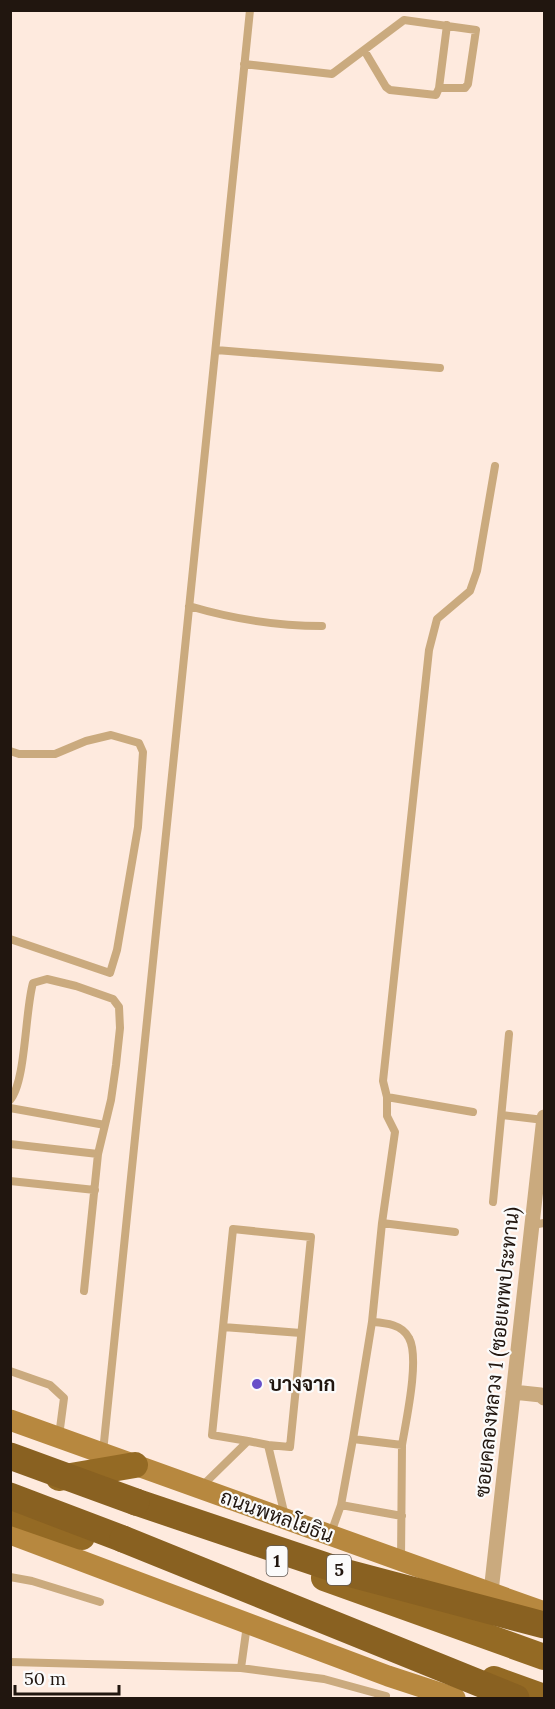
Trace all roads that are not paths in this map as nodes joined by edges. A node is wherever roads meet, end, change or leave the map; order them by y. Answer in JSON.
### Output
{"nodes":[{"id":1,"x":250,"y":10,"type":"edge"},
{"id":2,"x":447,"y":25,"type":"junction"},
{"id":3,"x":364,"y":50,"type":"junction"},
{"id":4,"x":244,"y":64,"type":"junction"},
{"id":5,"x":439,"y":88,"type":"junction"},
{"id":6,"x":216,"y":350,"type":"junction"},
{"id":7,"x":440,"y":368,"type":"dead end"},
{"id":8,"x":495,"y":466,"type":"dead end"},
{"id":9,"x":189,"y":606,"type":"junction"},
{"id":10,"x":322,"y":626,"type":"dead end"},
{"id":11,"x":10,"y":751,"type":"edge"},
{"id":12,"x":10,"y":939,"type":"edge"},
{"id":13,"x":509,"y":1034,"type":"dead end"},
{"id":14,"x":387,"y":1097,"type":"junction"},
{"id":15,"x":10,"y":1100,"type":"edge"},
{"id":16,"x":10,"y":1108,"type":"edge"},
{"id":17,"x":473,"y":1112,"type":"dead end"},
{"id":18,"x":502,"y":1115,"type":"junction"},
{"id":19,"x":544,"y":1119,"type":"edge"},
{"id":20,"x":105,"y":1125,"type":"junction"},
{"id":21,"x":10,"y":1144,"type":"edge"},
{"id":22,"x":99,"y":1154,"type":"junction"},
{"id":23,"x":10,"y":1181,"type":"edge"},
{"id":24,"x":95,"y":1190,"type":"junction"},
{"id":25,"x":493,"y":1202,"type":"dead end"},
{"id":26,"x":382,"y":1223,"type":"junction"},
{"id":27,"x":538,"y":1224,"type":"edge"},
{"id":28,"x":455,"y":1232,"type":"dead end"},
{"id":29,"x":84,"y":1291,"type":"dead end"},
{"id":30,"x":372,"y":1322,"type":"junction"},
{"id":31,"x":223,"y":1327,"type":"junction"},
{"id":32,"x":301,"y":1333,"type":"junction"},
{"id":33,"x":10,"y":1371,"type":"edge"},
{"id":34,"x":513,"y":1392,"type":"junction"},
{"id":35,"x":544,"y":1398,"type":"edge"},
{"id":36,"x":10,"y":1420,"type":"edge"},
{"id":37,"x":58,"y":1438,"type":"junction"},
{"id":38,"x":353,"y":1439,"type":"junction"},
{"id":39,"x":248,"y":1441,"type":"junction"},
{"id":40,"x":267,"y":1445,"type":"junction"},
{"id":41,"x":402,"y":1445,"type":"junction"},
{"id":42,"x":102,"y":1453,"type":"junction"},
{"id":43,"x":10,"y":1456,"type":"edge"},
{"id":44,"x":10,"y":1465,"type":"edge"},
{"id":45,"x":135,"y":1465,"type":"junction"},
{"id":46,"x":50,"y":1479,"type":"junction"},
{"id":47,"x":200,"y":1488,"type":"junction"},
{"id":48,"x":10,"y":1496,"type":"edge"},
{"id":49,"x":341,"y":1505,"type":"junction"},
{"id":50,"x":10,"y":1512,"type":"edge"},
{"id":51,"x":402,"y":1516,"type":"junction"},
{"id":52,"x":286,"y":1519,"type":"junction"},
{"id":53,"x":10,"y":1534,"type":"edge"},
{"id":54,"x":331,"y":1535,"type":"junction"},
{"id":55,"x":401,"y":1560,"type":"junction"},
{"id":56,"x":10,"y":1577,"type":"edge"},
{"id":57,"x":491,"y":1592,"type":"junction"},
{"id":58,"x":100,"y":1602,"type":"dead end"},
{"id":59,"x":544,"y":1611,"type":"edge"},
{"id":60,"x":247,"y":1623,"type":"junction"},
{"id":61,"x":544,"y":1625,"type":"edge"},
{"id":62,"x":544,"y":1657,"type":"edge"},
{"id":63,"x":10,"y":1662,"type":"edge"},
{"id":64,"x":241,"y":1668,"type":"junction"},
{"id":65,"x":386,"y":1690,"type":"edge"},
{"id":66,"x":544,"y":1697,"type":"edge"},
{"id":67,"x":455,"y":1698,"type":"edge"},
{"id":68,"x":516,"y":1698,"type":"edge"}],
"edges":[{"from":1,"to":4,"type":"lane"},
{"from":2,"to":3,"type":"lane"},
{"from":2,"to":5,"type":"lane"},
{"from":2,"to":5,"type":"lane"},
{"from":3,"to":4,"type":"lane"},
{"from":3,"to":5,"type":"lane"},
{"from":4,"to":6,"type":"lane"},
{"from":6,"to":7,"type":"lane"},
{"from":6,"to":9,"type":"lane"},
{"from":8,"to":14,"type":"lane"},
{"from":9,"to":10,"type":"lane"},
{"from":9,"to":42,"type":"lane"},
{"from":11,"to":12,"type":"lane"},
{"from":13,"to":18,"type":"lane"},
{"from":14,"to":17,"type":"lane"},
{"from":14,"to":26,"type":"lane"},
{"from":15,"to":20,"type":"lane"},
{"from":16,"to":20,"type":"lane"},
{"from":18,"to":19,"type":"lane"},
{"from":18,"to":25,"type":"lane"},
{"from":19,"to":27,"type":"street","name":"ซอยคลองหลวง 1 (ซอยเทพประทาน)"},
{"from":20,"to":22,"type":"lane"},
{"from":21,"to":22,"type":"lane"},
{"from":22,"to":24,"type":"lane"},
{"from":23,"to":24,"type":"lane"},
{"from":24,"to":29,"type":"lane"},
{"from":26,"to":28,"type":"lane"},
{"from":26,"to":30,"type":"lane"},
{"from":27,"to":34,"type":"street","name":"ซอยคลองหลวง 1 (ซอยเทพประทาน)"},
{"from":30,"to":38,"type":"lane"},
{"from":30,"to":41,"type":"lane"},
{"from":31,"to":32,"type":"lane"},
{"from":31,"to":32,"type":"lane"},
{"from":31,"to":39,"type":"lane"},
{"from":32,"to":40,"type":"lane"},
{"from":33,"to":37,"type":"lane"},
{"from":34,"to":35,"type":"street"},
{"from":34,"to":57,"type":"street","name":"ซอยคลองหลวง 1 (ซอยเทพประทาน)"},
{"from":36,"to":37,"type":"main road","name":"ถนนพหลโยธิน","number":"1"},
{"from":37,"to":42,"type":"main road","name":"ถนนพหลโยธิน","number":"1"},
{"from":38,"to":41,"type":"lane"},
{"from":38,"to":49,"type":"lane"},
{"from":39,"to":40,"type":"lane"},
{"from":39,"to":47,"type":"lane"},
{"from":40,"to":52,"type":"lane"},
{"from":41,"to":51,"type":"lane"},
{"from":42,"to":45,"type":"main road","name":"ถนนพหลโยธิน","number":"1"},
{"from":43,"to":61,"type":"highway","number":"5","bridge":true},
{"from":44,"to":46,"type":"highway","number":"1"},
{"from":45,"to":46,"type":"highway"},
{"from":45,"to":47,"type":"main road","name":"ถนนพหลโยธิน","number":"1"},
{"from":46,"to":62,"type":"highway","number":"1"},
{"from":47,"to":52,"type":"main road","name":"ถนนพหลโยธิน","number":"1"},
{"from":48,"to":68,"type":"highway","bridge":true},
{"from":49,"to":51,"type":"lane"},
{"from":49,"to":54,"type":"lane"},
{"from":50,"to":66,"type":"highway","number":"1"},
{"from":51,"to":55,"type":"lane"},
{"from":52,"to":54,"type":"main road","name":"ถนนพหลโยธิน","number":"1"},
{"from":53,"to":60,"type":"main road"},
{"from":54,"to":55,"type":"main road","name":"ถนนพหลโยธิน","number":"1"},
{"from":55,"to":57,"type":"main road","name":"ถนนพหลโยธิน","number":"1"},
{"from":56,"to":58,"type":"lane"},
{"from":57,"to":59,"type":"main road","name":"ถนนพหลโยธิน","number":"1"},
{"from":60,"to":64,"type":"lane"},
{"from":60,"to":65,"type":"main road"},
{"from":63,"to":64,"type":"lane"},
{"from":64,"to":65,"type":"lane"},
{"from":65,"to":67,"type":"main road"}]}
